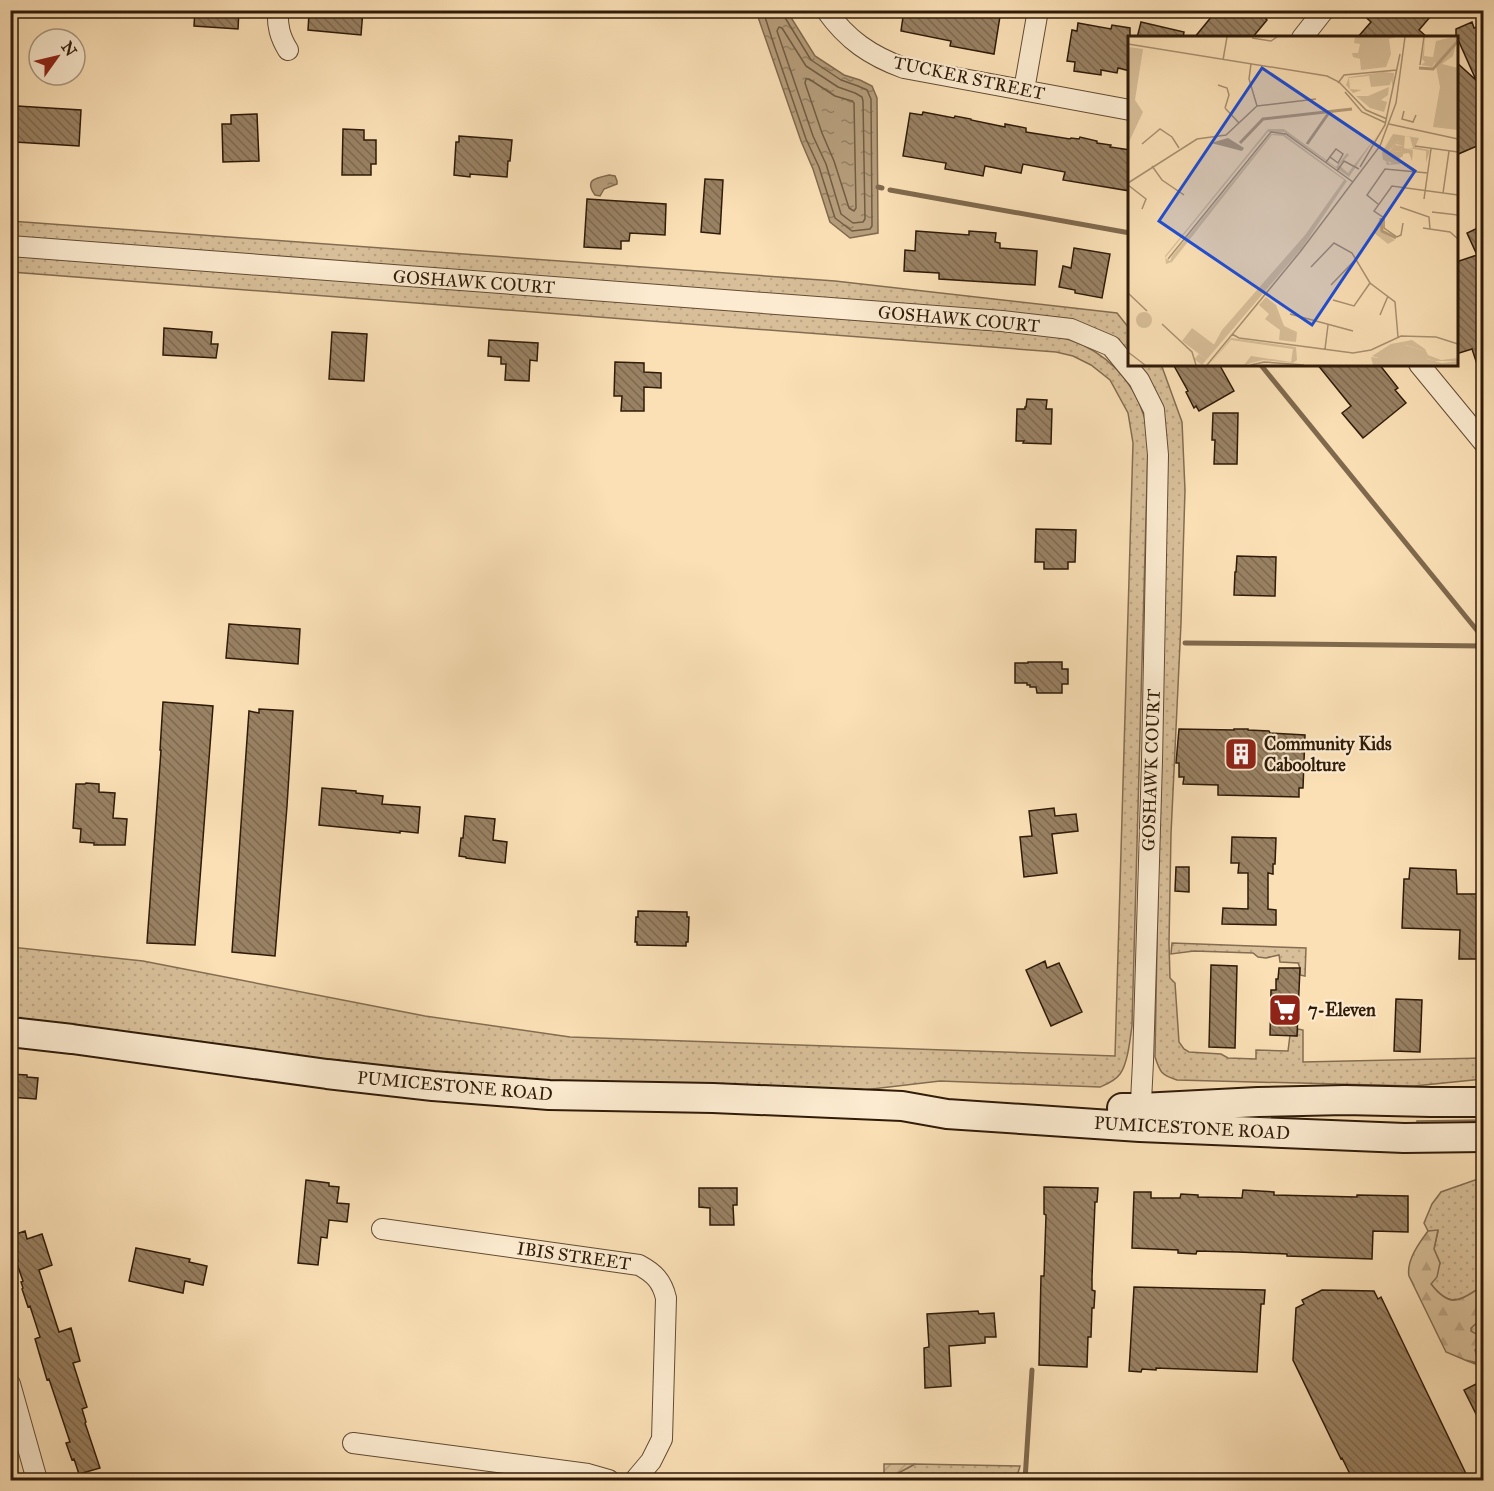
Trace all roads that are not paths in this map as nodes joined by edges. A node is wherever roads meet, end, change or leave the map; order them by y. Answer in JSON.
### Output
{"nodes":[{"id":1,"x":278,"y":10,"type":"edge"},
{"id":2,"x":826,"y":10,"type":"edge"},
{"id":3,"x":1038,"y":10,"type":"edge"},
{"id":4,"x":1324,"y":10,"type":"edge"},
{"id":5,"x":1304,"y":36,"type":"edge"},
{"id":6,"x":288,"y":50,"type":"dead end"},
{"id":7,"x":1024,"y":90,"type":"junction"},
{"id":8,"x":1128,"y":110,"type":"edge"},
{"id":9,"x":10,"y":246,"type":"edge"},
{"id":10,"x":1421,"y":366,"type":"edge"},
{"id":11,"x":1484,"y":442,"type":"edge"},
{"id":12,"x":10,"y":1032,"type":"edge"},
{"id":13,"x":1484,"y":1102,"type":"edge"},
{"id":14,"x":1140,"y":1117,"type":"junction"},
{"id":15,"x":1484,"y":1137,"type":"edge"},
{"id":16,"x":382,"y":1228,"type":"dead end"},
{"id":17,"x":10,"y":1384,"type":"edge"},
{"id":18,"x":353,"y":1443,"type":"dead end"},
{"id":19,"x":37,"y":1480,"type":"edge"},
{"id":20,"x":609,"y":1480,"type":"edge"},
{"id":21,"x":635,"y":1480,"type":"edge"}],
"edges":[{"from":1,"to":6,"type":"street"},
{"from":2,"to":7,"type":"street","name":"TUCKER STREET"},
{"from":3,"to":7,"type":"street"},
{"from":4,"to":5,"type":"street"},
{"from":7,"to":8,"type":"street","name":"TUCKER STREET"},
{"from":9,"to":14,"type":"street","name":"GOSHAWK COURT"},
{"from":10,"to":11,"type":"street"},
{"from":12,"to":14,"type":"main road","name":"PUMICESTONE ROAD"},
{"from":13,"to":14,"type":"main road","name":"PUMICESTONE ROAD"},
{"from":14,"to":15,"type":"main road","name":"PUMICESTONE ROAD"},
{"from":16,"to":21,"type":"street","name":"IBIS STREET"},
{"from":17,"to":19,"type":"street"},
{"from":18,"to":20,"type":"street"}]}
